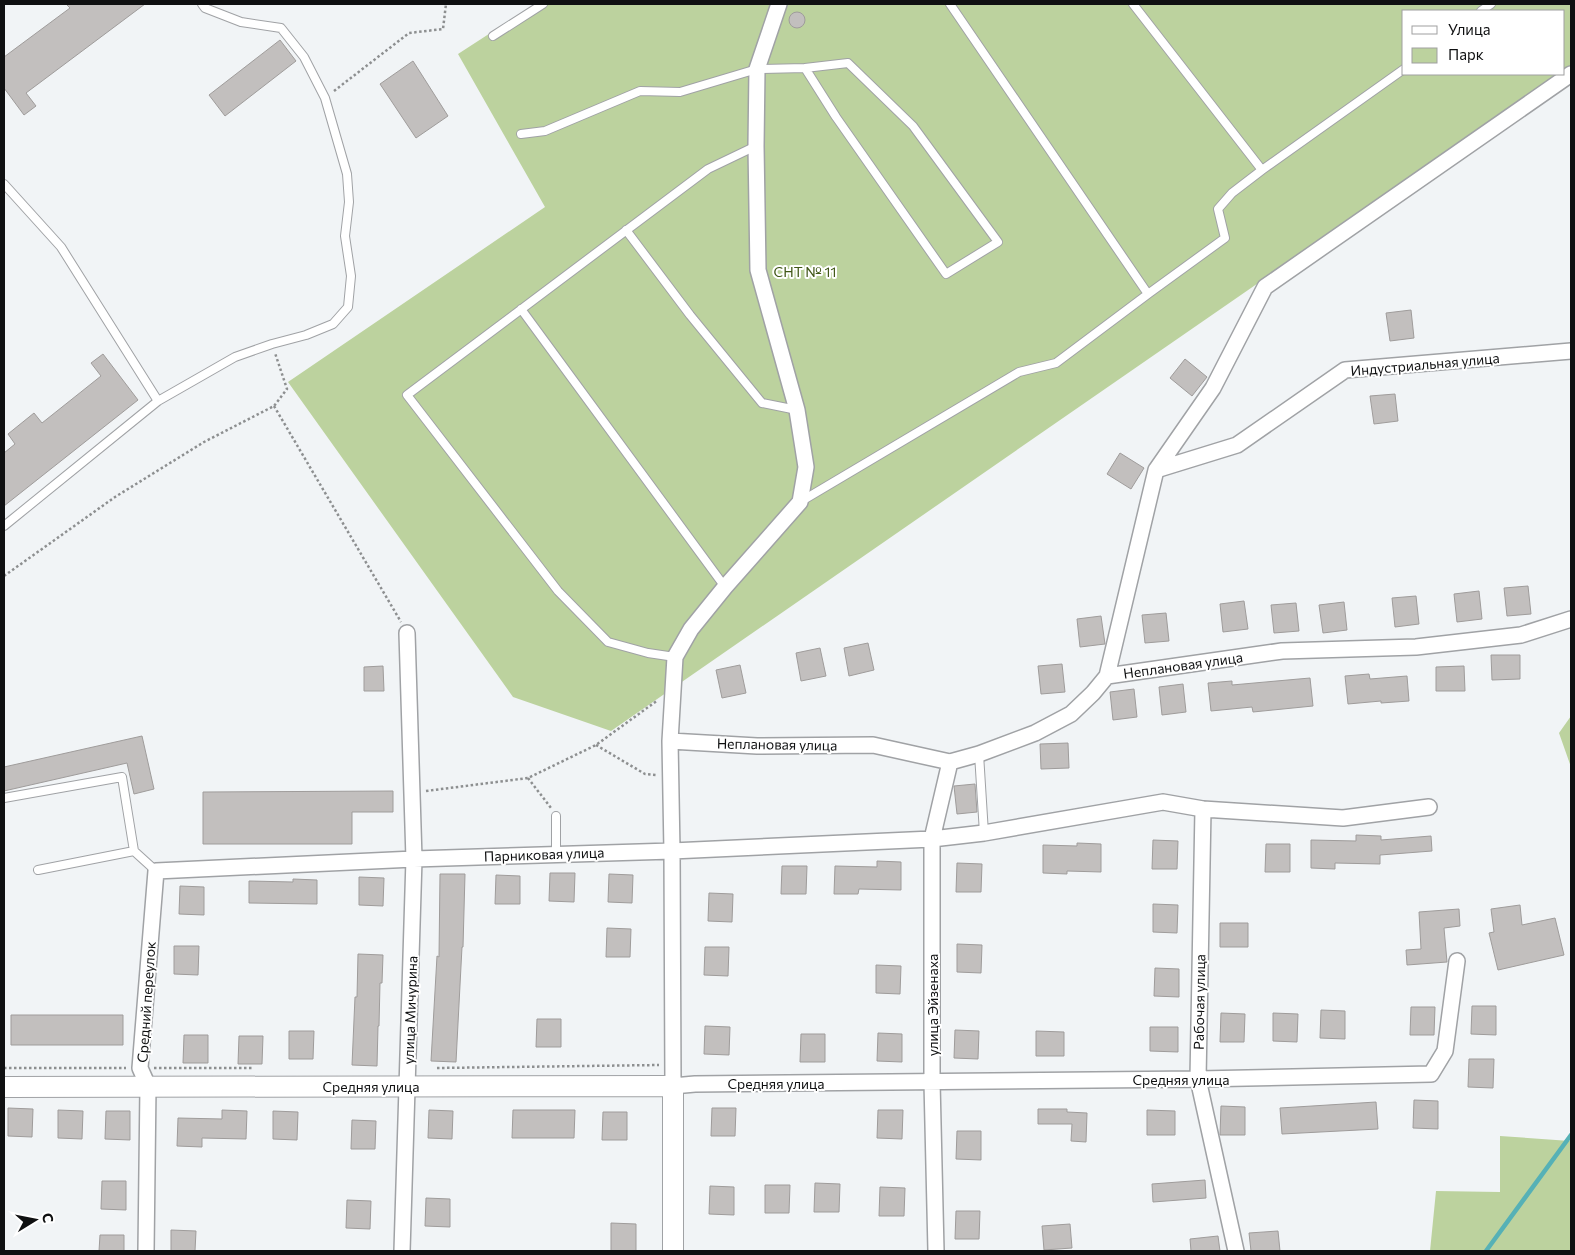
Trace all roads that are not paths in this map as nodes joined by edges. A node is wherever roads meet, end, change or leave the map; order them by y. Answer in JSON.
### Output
{"nodes":[{"id":1,"x":202,"y":4,"type":"edge"},
{"id":2,"x":543,"y":4,"type":"edge"},
{"id":3,"x":780,"y":4,"type":"edge"},
{"id":4,"x":950,"y":4,"type":"edge"},
{"id":5,"x":1133,"y":4,"type":"edge"},
{"id":6,"x":493,"y":36,"type":"dead end"},
{"id":7,"x":805,"y":68,"type":"junction"},
{"id":8,"x":757,"y":69,"type":"junction"},
{"id":9,"x":1402,"y":70,"type":"edge"},
{"id":10,"x":1571,"y":74,"type":"edge"},
{"id":11,"x":521,"y":134,"type":"dead end"},
{"id":12,"x":756,"y":146,"type":"junction"},
{"id":13,"x":1262,"y":170,"type":"junction"},
{"id":14,"x":4,"y":184,"type":"edge"},
{"id":15,"x":626,"y":230,"type":"junction"},
{"id":16,"x":1148,"y":294,"type":"junction"},
{"id":17,"x":521,"y":309,"type":"junction"},
{"id":18,"x":1571,"y":351,"type":"edge"},
{"id":19,"x":158,"y":401,"type":"junction"},
{"id":20,"x":797,"y":410,"type":"junction"},
{"id":21,"x":1156,"y":470,"type":"junction"},
{"id":22,"x":800,"y":502,"type":"junction"},
{"id":23,"x":4,"y":526,"type":"edge"},
{"id":24,"x":725,"y":587,"type":"junction"},
{"id":25,"x":1571,"y":619,"type":"edge"},
{"id":26,"x":407,"y":633,"type":"road end"},
{"id":27,"x":675,"y":657,"type":"junction"},
{"id":28,"x":1107,"y":676,"type":"junction"},
{"id":29,"x":670,"y":740,"type":"junction"},
{"id":30,"x":980,"y":754,"type":"junction"},
{"id":31,"x":950,"y":762,"type":"junction"},
{"id":32,"x":4,"y":798,"type":"edge"},
{"id":33,"x":1429,"y":807,"type":"dead end"},
{"id":34,"x":1203,"y":809,"type":"junction"},
{"id":35,"x":556,"y":816,"type":"road end"},
{"id":36,"x":984,"y":833,"type":"junction"},
{"id":37,"x":932,"y":839,"type":"junction"},
{"id":38,"x":134,"y":851,"type":"junction"},
{"id":39,"x":672,"y":851,"type":"junction"},
{"id":40,"x":556,"y":854,"type":"junction"},
{"id":41,"x":414,"y":859,"type":"junction"},
{"id":42,"x":38,"y":870,"type":"dead end"},
{"id":43,"x":156,"y":871,"type":"junction"},
{"id":44,"x":1457,"y":961,"type":"dead end"},
{"id":45,"x":144,"y":1077,"type":"junction"},
{"id":46,"x":1198,"y":1079,"type":"junction"},
{"id":47,"x":932,"y":1082,"type":"junction"},
{"id":48,"x":408,"y":1086,"type":"junction"},
{"id":49,"x":672,"y":1086,"type":"junction"},
{"id":50,"x":4,"y":1087,"type":"edge"},
{"id":51,"x":146,"y":1251,"type":"edge"},
{"id":52,"x":402,"y":1251,"type":"edge"},
{"id":53,"x":673,"y":1251,"type":"edge"},
{"id":54,"x":936,"y":1251,"type":"edge"},
{"id":55,"x":1236,"y":1251,"type":"edge"}],
"edges":[{"from":1,"to":19,"type":"lane"},
{"from":2,"to":6,"type":"lane"},
{"from":3,"to":8,"type":"street"},
{"from":4,"to":16,"type":"lane"},
{"from":5,"to":13,"type":"lane"},
{"from":7,"to":7,"type":"lane"},
{"from":7,"to":8,"type":"lane"},
{"from":8,"to":11,"type":"lane"},
{"from":8,"to":12,"type":"street"},
{"from":9,"to":13,"type":"lane"},
{"from":10,"to":21,"type":"street"},
{"from":12,"to":15,"type":"lane"},
{"from":12,"to":20,"type":"street"},
{"from":13,"to":16,"type":"lane"},
{"from":14,"to":19,"type":"lane"},
{"from":15,"to":17,"type":"lane"},
{"from":15,"to":20,"type":"lane"},
{"from":16,"to":22,"type":"lane"},
{"from":17,"to":24,"type":"lane"},
{"from":17,"to":27,"type":"lane"},
{"from":18,"to":21,"type":"street","name":"Индустриальная улица"},
{"from":19,"to":23,"type":"lane"},
{"from":20,"to":22,"type":"street"},
{"from":21,"to":28,"type":"street"},
{"from":22,"to":24,"type":"street"},
{"from":24,"to":27,"type":"street"},
{"from":25,"to":28,"type":"street","name":"Неплановая улица"},
{"from":26,"to":41,"type":"street","name":"улица Мичурина"},
{"from":27,"to":29,"type":"street"},
{"from":28,"to":30,"type":"street","name":"Неплановая улица"},
{"from":29,"to":31,"type":"street","name":"Неплановая улица"},
{"from":29,"to":39,"type":"street"},
{"from":30,"to":31,"type":"street","name":"Неплановая улица"},
{"from":30,"to":36,"type":"lane"},
{"from":31,"to":37,"type":"street","name":"улица Эйзенаха"},
{"from":32,"to":38,"type":"lane"},
{"from":33,"to":34,"type":"street","name":"Парниковая улица"},
{"from":34,"to":36,"type":"street","name":"Парниковая улица"},
{"from":34,"to":46,"type":"street","name":"Рабочая улица"},
{"from":35,"to":40,"type":"lane"},
{"from":36,"to":37,"type":"street","name":"Парниковая улица"},
{"from":37,"to":39,"type":"street","name":"Парниковая улица"},
{"from":37,"to":47,"type":"street","name":"улица Эйзенаха"},
{"from":38,"to":42,"type":"lane"},
{"from":38,"to":43,"type":"lane"},
{"from":39,"to":40,"type":"street","name":"Парниковая улица"},
{"from":39,"to":49,"type":"street"},
{"from":40,"to":41,"type":"street","name":"Парниковая улица"},
{"from":41,"to":43,"type":"street","name":"Парниковая улица"},
{"from":41,"to":48,"type":"street","name":"улица Мичурина"},
{"from":43,"to":45,"type":"street","name":"Средний переулок"},
{"from":44,"to":46,"type":"street","name":"Средняя улица"},
{"from":45,"to":48,"type":"main road","name":"Средняя улица"},
{"from":45,"to":50,"type":"main road","name":"Средняя улица"},
{"from":45,"to":51,"type":"street","name":"Средний переулок"},
{"from":46,"to":47,"type":"street","name":"Средняя улица"},
{"from":46,"to":55,"type":"street","name":"Рабочая улица"},
{"from":47,"to":49,"type":"street","name":"Средняя улица"},
{"from":47,"to":54,"type":"street","name":"улица Эйзенаха"},
{"from":48,"to":49,"type":"main road","name":"Средняя улица"},
{"from":48,"to":52,"type":"street","name":"улица Мичурина"},
{"from":49,"to":53,"type":"main road"}]}
